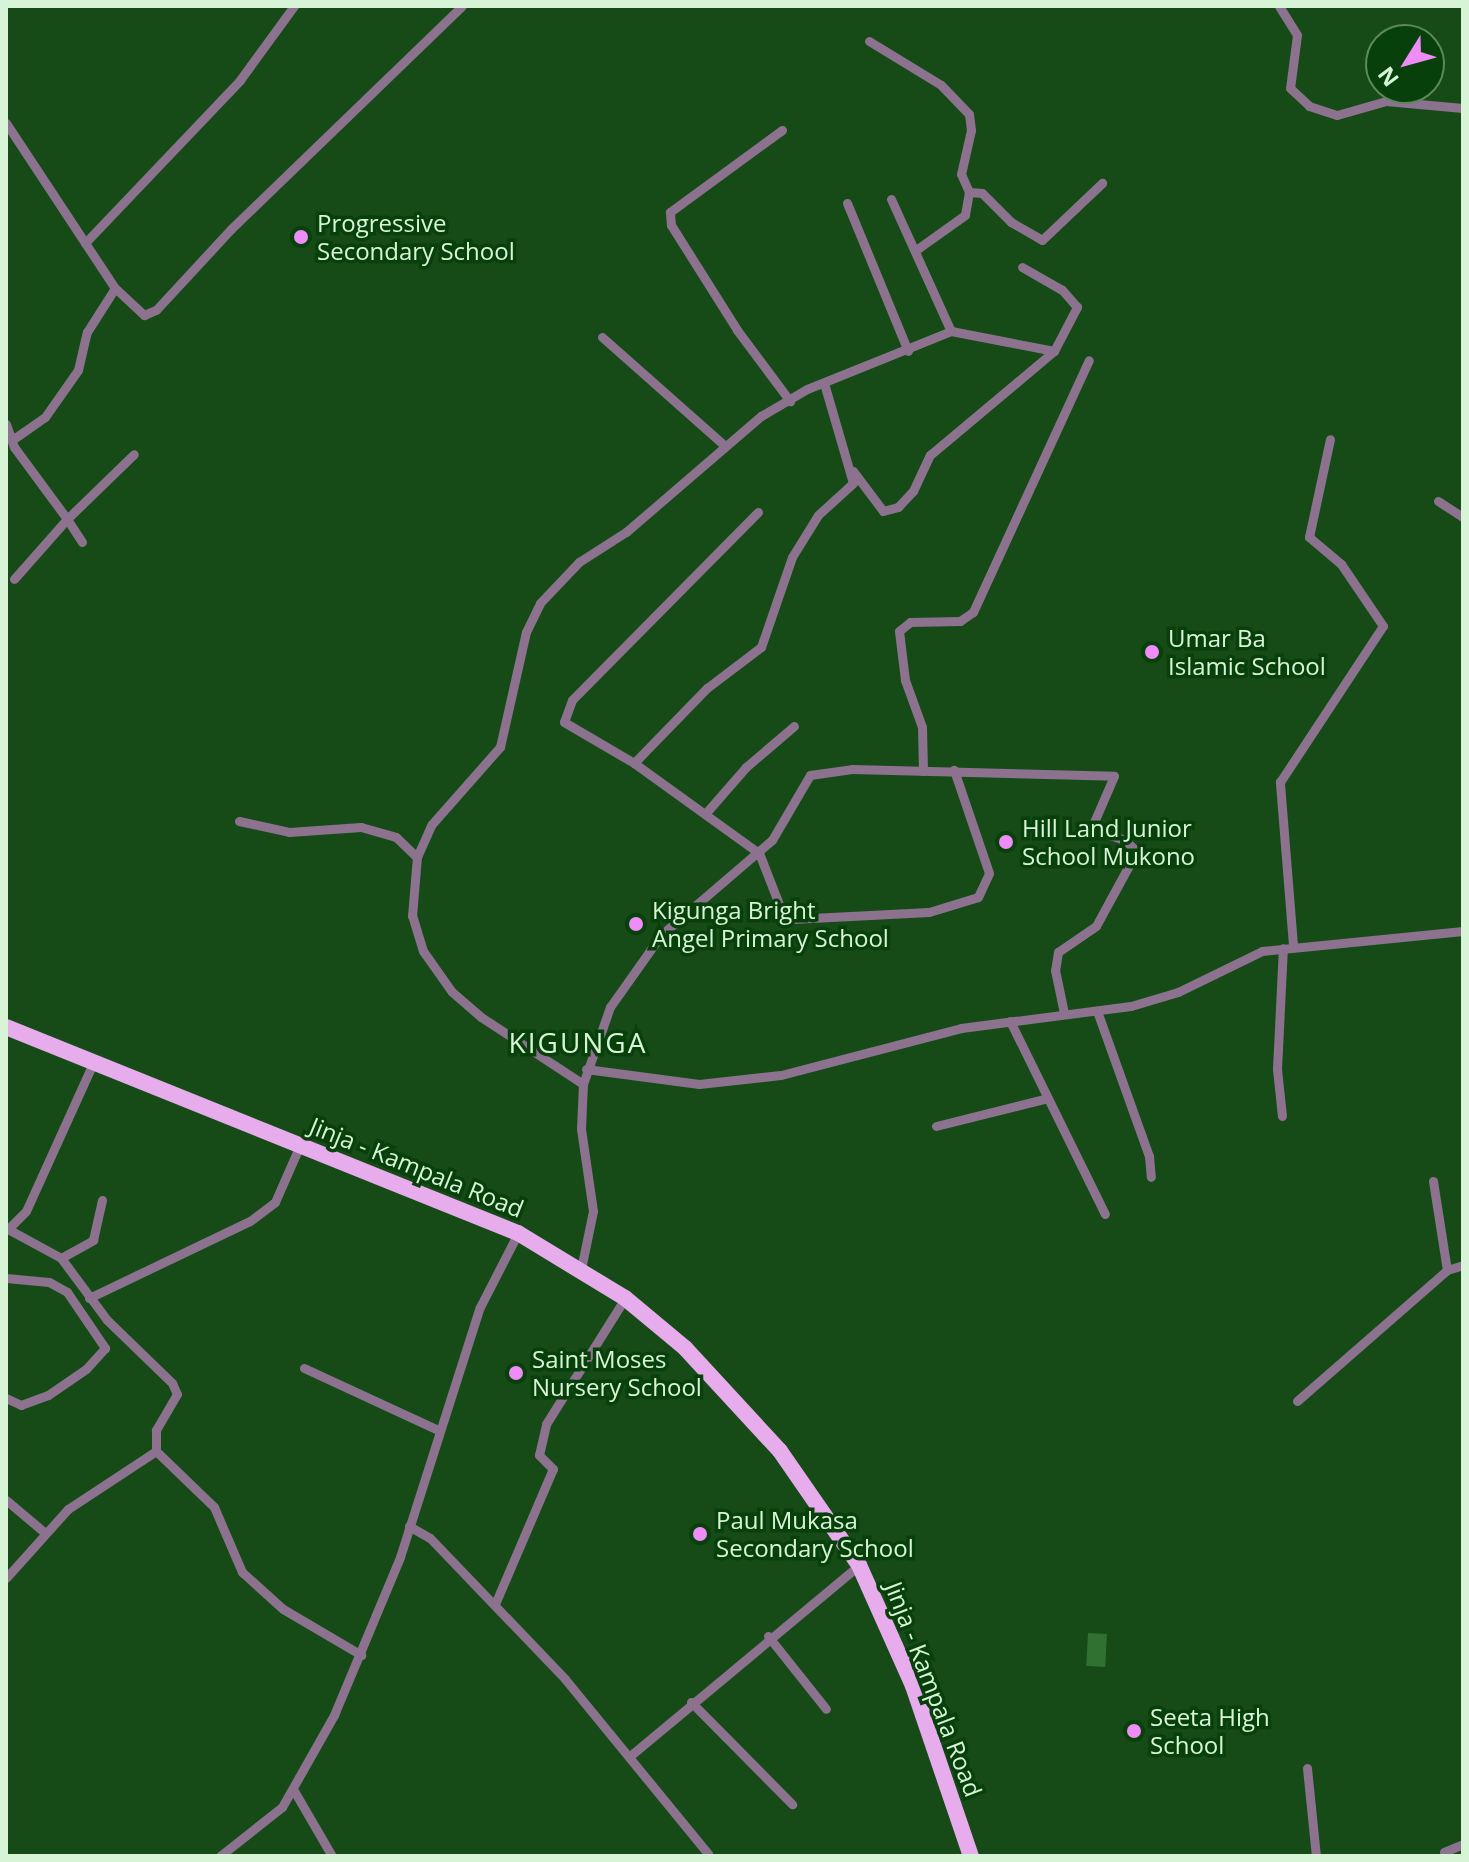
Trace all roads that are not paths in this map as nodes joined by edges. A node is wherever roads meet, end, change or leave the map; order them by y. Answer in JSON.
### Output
{"nodes":[{"id":1,"x":294,"y":6,"type":"edge"},
{"id":2,"x":459,"y":6,"type":"edge"},
{"id":3,"x":1279,"y":6,"type":"edge"},
{"id":4,"x":869,"y":41,"type":"dead end"},
{"id":5,"x":1463,"y":108,"type":"edge"},
{"id":6,"x":6,"y":123,"type":"edge"},
{"id":7,"x":782,"y":130,"type":"dead end"},
{"id":8,"x":1102,"y":183,"type":"dead end"},
{"id":9,"x":969,"y":192,"type":"junction"},
{"id":10,"x":891,"y":199,"type":"dead end"},
{"id":11,"x":847,"y":203,"type":"dead end"},
{"id":12,"x":85,"y":243,"type":"junction"},
{"id":13,"x":916,"y":250,"type":"junction"},
{"id":14,"x":1022,"y":267,"type":"dead end"},
{"id":15,"x":115,"y":288,"type":"junction"},
{"id":16,"x":951,"y":331,"type":"junction"},
{"id":17,"x":602,"y":337,"type":"dead end"},
{"id":18,"x":908,"y":351,"type":"junction"},
{"id":19,"x":1054,"y":351,"type":"junction"},
{"id":20,"x":1089,"y":360,"type":"dead end"},
{"id":21,"x":824,"y":383,"type":"junction"},
{"id":22,"x":790,"y":401,"type":"junction"},
{"id":23,"x":6,"y":424,"type":"edge"},
{"id":24,"x":1330,"y":439,"type":"dead end"},
{"id":25,"x":12,"y":440,"type":"junction"},
{"id":26,"x":724,"y":445,"type":"junction"},
{"id":27,"x":134,"y":454,"type":"dead end"},
{"id":28,"x":853,"y":471,"type":"junction"},
{"id":29,"x":1438,"y":501,"type":"dead end"},
{"id":30,"x":758,"y":512,"type":"dead end"},
{"id":31,"x":1463,"y":517,"type":"edge"},
{"id":32,"x":67,"y":519,"type":"junction"},
{"id":33,"x":82,"y":542,"type":"dead end"},
{"id":34,"x":14,"y":579,"type":"dead end"},
{"id":35,"x":794,"y":726,"type":"dead end"},
{"id":36,"x":634,"y":763,"type":"junction"},
{"id":37,"x":954,"y":770,"type":"junction"},
{"id":38,"x":923,"y":771,"type":"junction"},
{"id":39,"x":705,"y":814,"type":"junction"},
{"id":40,"x":239,"y":821,"type":"dead end"},
{"id":41,"x":759,"y":853,"type":"junction"},
{"id":42,"x":417,"y":857,"type":"junction"},
{"id":43,"x":1463,"y":931,"type":"edge"},
{"id":44,"x":1288,"y":947,"type":"junction"},
{"id":45,"x":1097,"y":1011,"type":"junction"},
{"id":46,"x":1064,"y":1013,"type":"junction"},
{"id":47,"x":1010,"y":1021,"type":"junction"},
{"id":48,"x":6,"y":1027,"type":"edge"},
{"id":49,"x":93,"y":1063,"type":"junction"},
{"id":50,"x":586,"y":1069,"type":"junction"},
{"id":51,"x":583,"y":1084,"type":"junction"},
{"id":52,"x":1048,"y":1098,"type":"junction"},
{"id":53,"x":1282,"y":1116,"type":"dead end"},
{"id":54,"x":936,"y":1126,"type":"dead end"},
{"id":55,"x":300,"y":1145,"type":"junction"},
{"id":56,"x":1151,"y":1177,"type":"dead end"},
{"id":57,"x":1433,"y":1181,"type":"dead end"},
{"id":58,"x":102,"y":1200,"type":"dead end"},
{"id":59,"x":1105,"y":1214,"type":"dead end"},
{"id":60,"x":7,"y":1229,"type":"edge"},
{"id":61,"x":518,"y":1233,"type":"junction"},
{"id":62,"x":61,"y":1258,"type":"junction"},
{"id":63,"x":1463,"y":1265,"type":"edge"},
{"id":64,"x":581,"y":1269,"type":"junction"},
{"id":65,"x":1447,"y":1270,"type":"junction"},
{"id":66,"x":6,"y":1278,"type":"edge"},
{"id":67,"x":89,"y":1298,"type":"junction"},
{"id":68,"x":625,"y":1298,"type":"junction"},
{"id":69,"x":304,"y":1368,"type":"dead end"},
{"id":70,"x":6,"y":1398,"type":"edge"},
{"id":71,"x":1297,"y":1401,"type":"dead end"},
{"id":72,"x":438,"y":1430,"type":"junction"},
{"id":73,"x":156,"y":1451,"type":"junction"},
{"id":74,"x":6,"y":1500,"type":"edge"},
{"id":75,"x":409,"y":1526,"type":"junction"},
{"id":76,"x":44,"y":1532,"type":"junction"},
{"id":77,"x":859,"y":1565,"type":"junction"},
{"id":78,"x":6,"y":1578,"type":"edge"},
{"id":79,"x":495,"y":1604,"type":"junction"},
{"id":80,"x":768,"y":1636,"type":"junction"},
{"id":81,"x":361,"y":1655,"type":"junction"},
{"id":82,"x":691,"y":1702,"type":"junction"},
{"id":83,"x":826,"y":1709,"type":"dead end"},
{"id":84,"x":630,"y":1756,"type":"junction"},
{"id":85,"x":1307,"y":1768,"type":"dead end"},
{"id":86,"x":293,"y":1789,"type":"junction"},
{"id":87,"x":792,"y":1804,"type":"dead end"},
{"id":88,"x":1463,"y":1844,"type":"edge"},
{"id":89,"x":1444,"y":1852,"type":"dead end"},
{"id":90,"x":708,"y":1854,"type":"edge"},
{"id":91,"x":220,"y":1856,"type":"edge"},
{"id":92,"x":332,"y":1856,"type":"edge"},
{"id":93,"x":971,"y":1856,"type":"edge"},
{"id":94,"x":1316,"y":1856,"type":"edge"}],
"edges":[{"from":1,"to":12,"type":"street"},
{"from":2,"to":15,"type":"street"},
{"from":3,"to":5,"type":"street"},
{"from":4,"to":9,"type":"street"},
{"from":6,"to":12,"type":"street"},
{"from":7,"to":22,"type":"street"},
{"from":8,"to":9,"type":"street"},
{"from":9,"to":13,"type":"street"},
{"from":10,"to":13,"type":"street"},
{"from":11,"to":18,"type":"street"},
{"from":12,"to":15,"type":"street"},
{"from":13,"to":16,"type":"street"},
{"from":14,"to":19,"type":"street"},
{"from":15,"to":25,"type":"street"},
{"from":16,"to":18,"type":"street"},
{"from":16,"to":19,"type":"street"},
{"from":17,"to":26,"type":"street"},
{"from":18,"to":21,"type":"street"},
{"from":19,"to":28,"type":"street"},
{"from":20,"to":38,"type":"street"},
{"from":21,"to":22,"type":"street"},
{"from":21,"to":28,"type":"street"},
{"from":22,"to":26,"type":"street"},
{"from":23,"to":25,"type":"street"},
{"from":24,"to":44,"type":"street"},
{"from":25,"to":32,"type":"street"},
{"from":26,"to":42,"type":"street"},
{"from":27,"to":32,"type":"street"},
{"from":28,"to":36,"type":"street"},
{"from":29,"to":31,"type":"street"},
{"from":30,"to":36,"type":"street"},
{"from":32,"to":33,"type":"street"},
{"from":32,"to":34,"type":"street"},
{"from":35,"to":39,"type":"street"},
{"from":36,"to":39,"type":"street"},
{"from":37,"to":38,"type":"street"},
{"from":37,"to":41,"type":"street"},
{"from":37,"to":46,"type":"street"},
{"from":38,"to":41,"type":"street"},
{"from":39,"to":41,"type":"street"},
{"from":40,"to":42,"type":"street"},
{"from":41,"to":50,"type":"street"},
{"from":42,"to":51,"type":"street"},
{"from":43,"to":44,"type":"street"},
{"from":44,"to":45,"type":"street"},
{"from":44,"to":53,"type":"street"},
{"from":45,"to":46,"type":"street"},
{"from":45,"to":56,"type":"street"},
{"from":46,"to":47,"type":"street"},
{"from":47,"to":50,"type":"street"},
{"from":47,"to":52,"type":"street"},
{"from":48,"to":49,"type":"highway","name":"Jinja - Kampala Road"},
{"from":49,"to":55,"type":"highway","name":"Jinja - Kampala Road"},
{"from":49,"to":60,"type":"street"},
{"from":50,"to":51,"type":"street"},
{"from":51,"to":64,"type":"street"},
{"from":52,"to":54,"type":"street"},
{"from":52,"to":59,"type":"street"},
{"from":55,"to":61,"type":"highway","name":"Jinja - Kampala Road"},
{"from":55,"to":67,"type":"street"},
{"from":57,"to":65,"type":"street"},
{"from":58,"to":62,"type":"street"},
{"from":60,"to":62,"type":"street"},
{"from":61,"to":64,"type":"highway","name":"Jinja - Kampala Road"},
{"from":61,"to":72,"type":"street"},
{"from":62,"to":67,"type":"street"},
{"from":63,"to":65,"type":"street"},
{"from":64,"to":68,"type":"highway","name":"Jinja - Kampala Road"},
{"from":65,"to":71,"type":"street"},
{"from":66,"to":70,"type":"street"},
{"from":67,"to":73,"type":"street"},
{"from":68,"to":77,"type":"highway","name":"Jinja - Kampala Road"},
{"from":68,"to":79,"type":"street"},
{"from":69,"to":72,"type":"street"},
{"from":72,"to":75,"type":"street"},
{"from":73,"to":76,"type":"street"},
{"from":73,"to":81,"type":"street"},
{"from":74,"to":76,"type":"street"},
{"from":75,"to":79,"type":"street"},
{"from":75,"to":81,"type":"street"},
{"from":76,"to":78,"type":"street"},
{"from":77,"to":80,"type":"street"},
{"from":77,"to":93,"type":"highway","name":"Jinja - Kampala Road"},
{"from":79,"to":84,"type":"street"},
{"from":80,"to":82,"type":"street"},
{"from":80,"to":83,"type":"street"},
{"from":81,"to":86,"type":"street"},
{"from":82,"to":84,"type":"street"},
{"from":82,"to":87,"type":"street"},
{"from":84,"to":90,"type":"street"},
{"from":85,"to":94,"type":"street"},
{"from":86,"to":91,"type":"street"},
{"from":86,"to":92,"type":"street"},
{"from":88,"to":89,"type":"street"}]}
